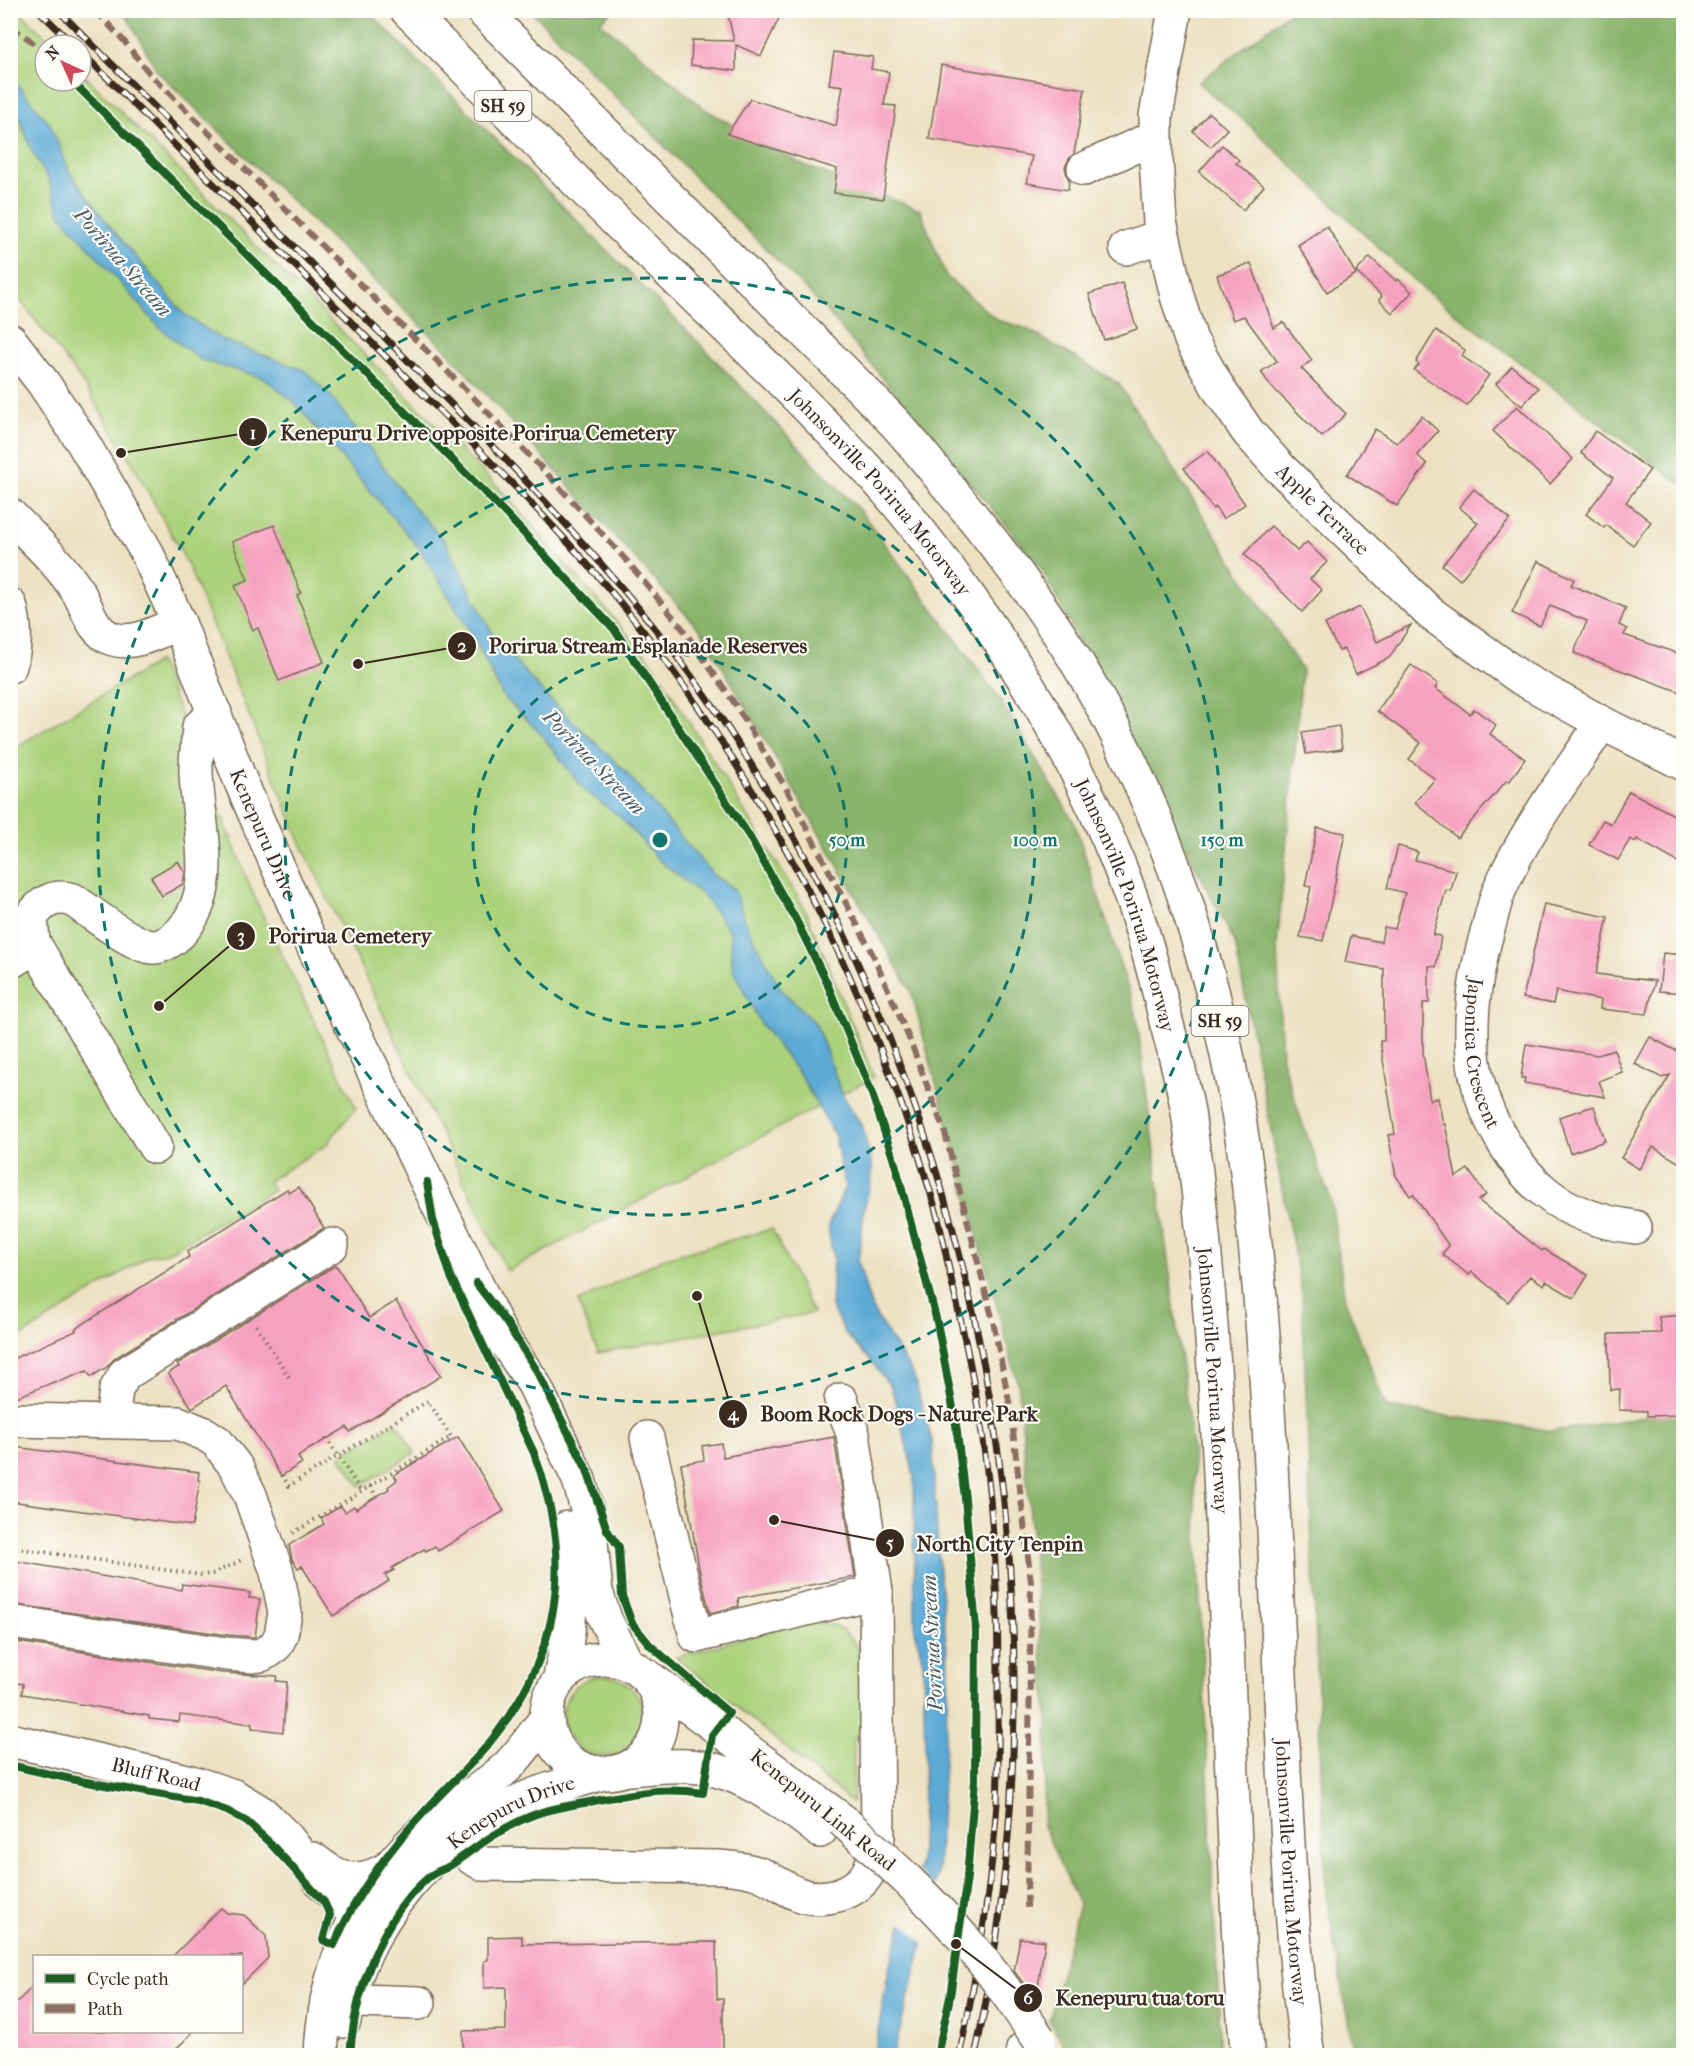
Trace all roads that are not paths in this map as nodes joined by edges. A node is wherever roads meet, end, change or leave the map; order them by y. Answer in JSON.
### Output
{"nodes":[{"id":1,"x":407,"y":10,"type":"edge"},
{"id":2,"x":482,"y":10,"type":"edge"},
{"id":3,"x":1175,"y":10,"type":"edge"},
{"id":4,"x":1156,"y":127,"type":"junction"},
{"id":5,"x":1084,"y":169,"type":"dead end"},
{"id":6,"x":1163,"y":236,"type":"junction"},
{"id":7,"x":1126,"y":248,"type":"dead end"},
{"id":8,"x":10,"y":340,"type":"edge"},
{"id":9,"x":10,"y":515,"type":"edge"},
{"id":10,"x":10,"y":605,"type":"edge"},
{"id":11,"x":179,"y":623,"type":"junction"},
{"id":12,"x":10,"y":666,"type":"edge"},
{"id":13,"x":215,"y":713,"type":"junction"},
{"id":14,"x":1602,"y":723,"type":"junction"},
{"id":15,"x":1683,"y":764,"type":"edge"},
{"id":16,"x":22,"y":937,"type":"edge"},
{"id":17,"x":154,"y":1147,"type":"dead end"},
{"id":18,"x":1635,"y":1227,"type":"dead end"},
{"id":19,"x":332,"y":1245,"type":"dead end"},
{"id":20,"x":502,"y":1337,"type":"junction"},
{"id":21,"x":841,"y":1400,"type":"dead end"},
{"id":22,"x":10,"y":1420,"type":"edge"},
{"id":23,"x":112,"y":1421,"type":"junction"},
{"id":24,"x":647,"y":1438,"type":"dead end"},
{"id":25,"x":876,"y":1592,"type":"junction"},
{"id":26,"x":817,"y":1607,"type":"junction"},
{"id":27,"x":10,"y":1622,"type":"edge"},
{"id":28,"x":633,"y":1667,"type":"junction"},
{"id":29,"x":878,"y":1667,"type":"junction"},
{"id":30,"x":560,"y":1678,"type":"junction"},
{"id":31,"x":545,"y":1720,"type":"junction"},
{"id":32,"x":10,"y":1740,"type":"edge"},
{"id":33,"x":615,"y":1771,"type":"junction"},
{"id":34,"x":835,"y":1829,"type":"junction"},
{"id":35,"x":288,"y":1839,"type":"junction"},
{"id":36,"x":449,"y":1846,"type":"junction"},
{"id":37,"x":391,"y":1867,"type":"junction"},
{"id":38,"x":358,"y":1914,"type":"junction"},
{"id":39,"x":338,"y":2000,"type":"junction"},
{"id":40,"x":419,"y":2003,"type":"dead end"},
{"id":41,"x":1035,"y":2050,"type":"edge"},
{"id":42,"x":321,"y":2055,"type":"edge"},
{"id":43,"x":341,"y":2055,"type":"edge"},
{"id":44,"x":1248,"y":2055,"type":"edge"},
{"id":45,"x":1308,"y":2055,"type":"edge"}],
"edges":[{"from":1,"to":44,"type":"main road","name":"Johnsonville Porirua Motorway","number":"SH 59"},
{"from":2,"to":45,"type":"main road","name":"Johnsonville Porirua Motorway","number":"SH 59"},
{"from":3,"to":4,"type":"main road","name":"Apple Terrace"},
{"from":4,"to":5,"type":"main road"},
{"from":4,"to":6,"type":"main road","name":"Apple Terrace"},
{"from":6,"to":7,"type":"main road"},
{"from":6,"to":14,"type":"main road","name":"Apple Terrace"},
{"from":8,"to":11,"type":"main road","name":"Kenepuru Drive"},
{"from":9,"to":11,"type":"main road"},
{"from":10,"to":12,"type":"main road"},
{"from":11,"to":13,"type":"main road","name":"Kenepuru Drive"},
{"from":13,"to":16,"type":"main road"},
{"from":13,"to":20,"type":"main road","name":"Kenepuru Drive"},
{"from":14,"to":15,"type":"main road","name":"Apple Terrace"},
{"from":14,"to":18,"type":"main road","name":"Japonica Crescent"},
{"from":16,"to":17,"type":"main road"},
{"from":19,"to":23,"type":"main road"},
{"from":20,"to":28,"type":"main road","name":"Kenepuru Drive"},
{"from":20,"to":30,"type":"main road","name":"Kenepuru Drive"},
{"from":21,"to":25,"type":"main road"},
{"from":22,"to":23,"type":"main road"},
{"from":23,"to":27,"type":"main road"},
{"from":24,"to":26,"type":"main road"},
{"from":25,"to":26,"type":"main road"},
{"from":25,"to":29,"type":"main road"},
{"from":26,"to":29,"type":"main road"},
{"from":28,"to":30,"type":"main road"},
{"from":28,"to":33,"type":"main road"},
{"from":28,"to":34,"type":"main road","name":"Kenepuru Link Road"},
{"from":29,"to":36,"type":"main road"},
{"from":30,"to":31,"type":"main road"},
{"from":31,"to":33,"type":"main road"},
{"from":31,"to":37,"type":"main road","name":"Kenepuru Drive"},
{"from":32,"to":35,"type":"main road","name":"Bluff Road"},
{"from":33,"to":34,"type":"main road","name":"Kenepuru Link Road"},
{"from":33,"to":36,"type":"main road","name":"Kenepuru Drive"},
{"from":34,"to":41,"type":"main road","name":"Kenepuru Link Road"},
{"from":35,"to":37,"type":"main road","name":"Bluff Road"},
{"from":35,"to":38,"type":"main road","name":"Bluff Road"},
{"from":36,"to":38,"type":"main road"},
{"from":36,"to":39,"type":"main road","name":"Kenepuru Drive"},
{"from":37,"to":38,"type":"main road","name":"Kenepuru Drive"},
{"from":38,"to":39,"type":"main road","name":"Kenepuru Drive"},
{"from":39,"to":40,"type":"main road"},
{"from":39,"to":42,"type":"main road","name":"Kenepuru Drive"},
{"from":39,"to":43,"type":"main road","name":"Kenepuru Drive"}]}
